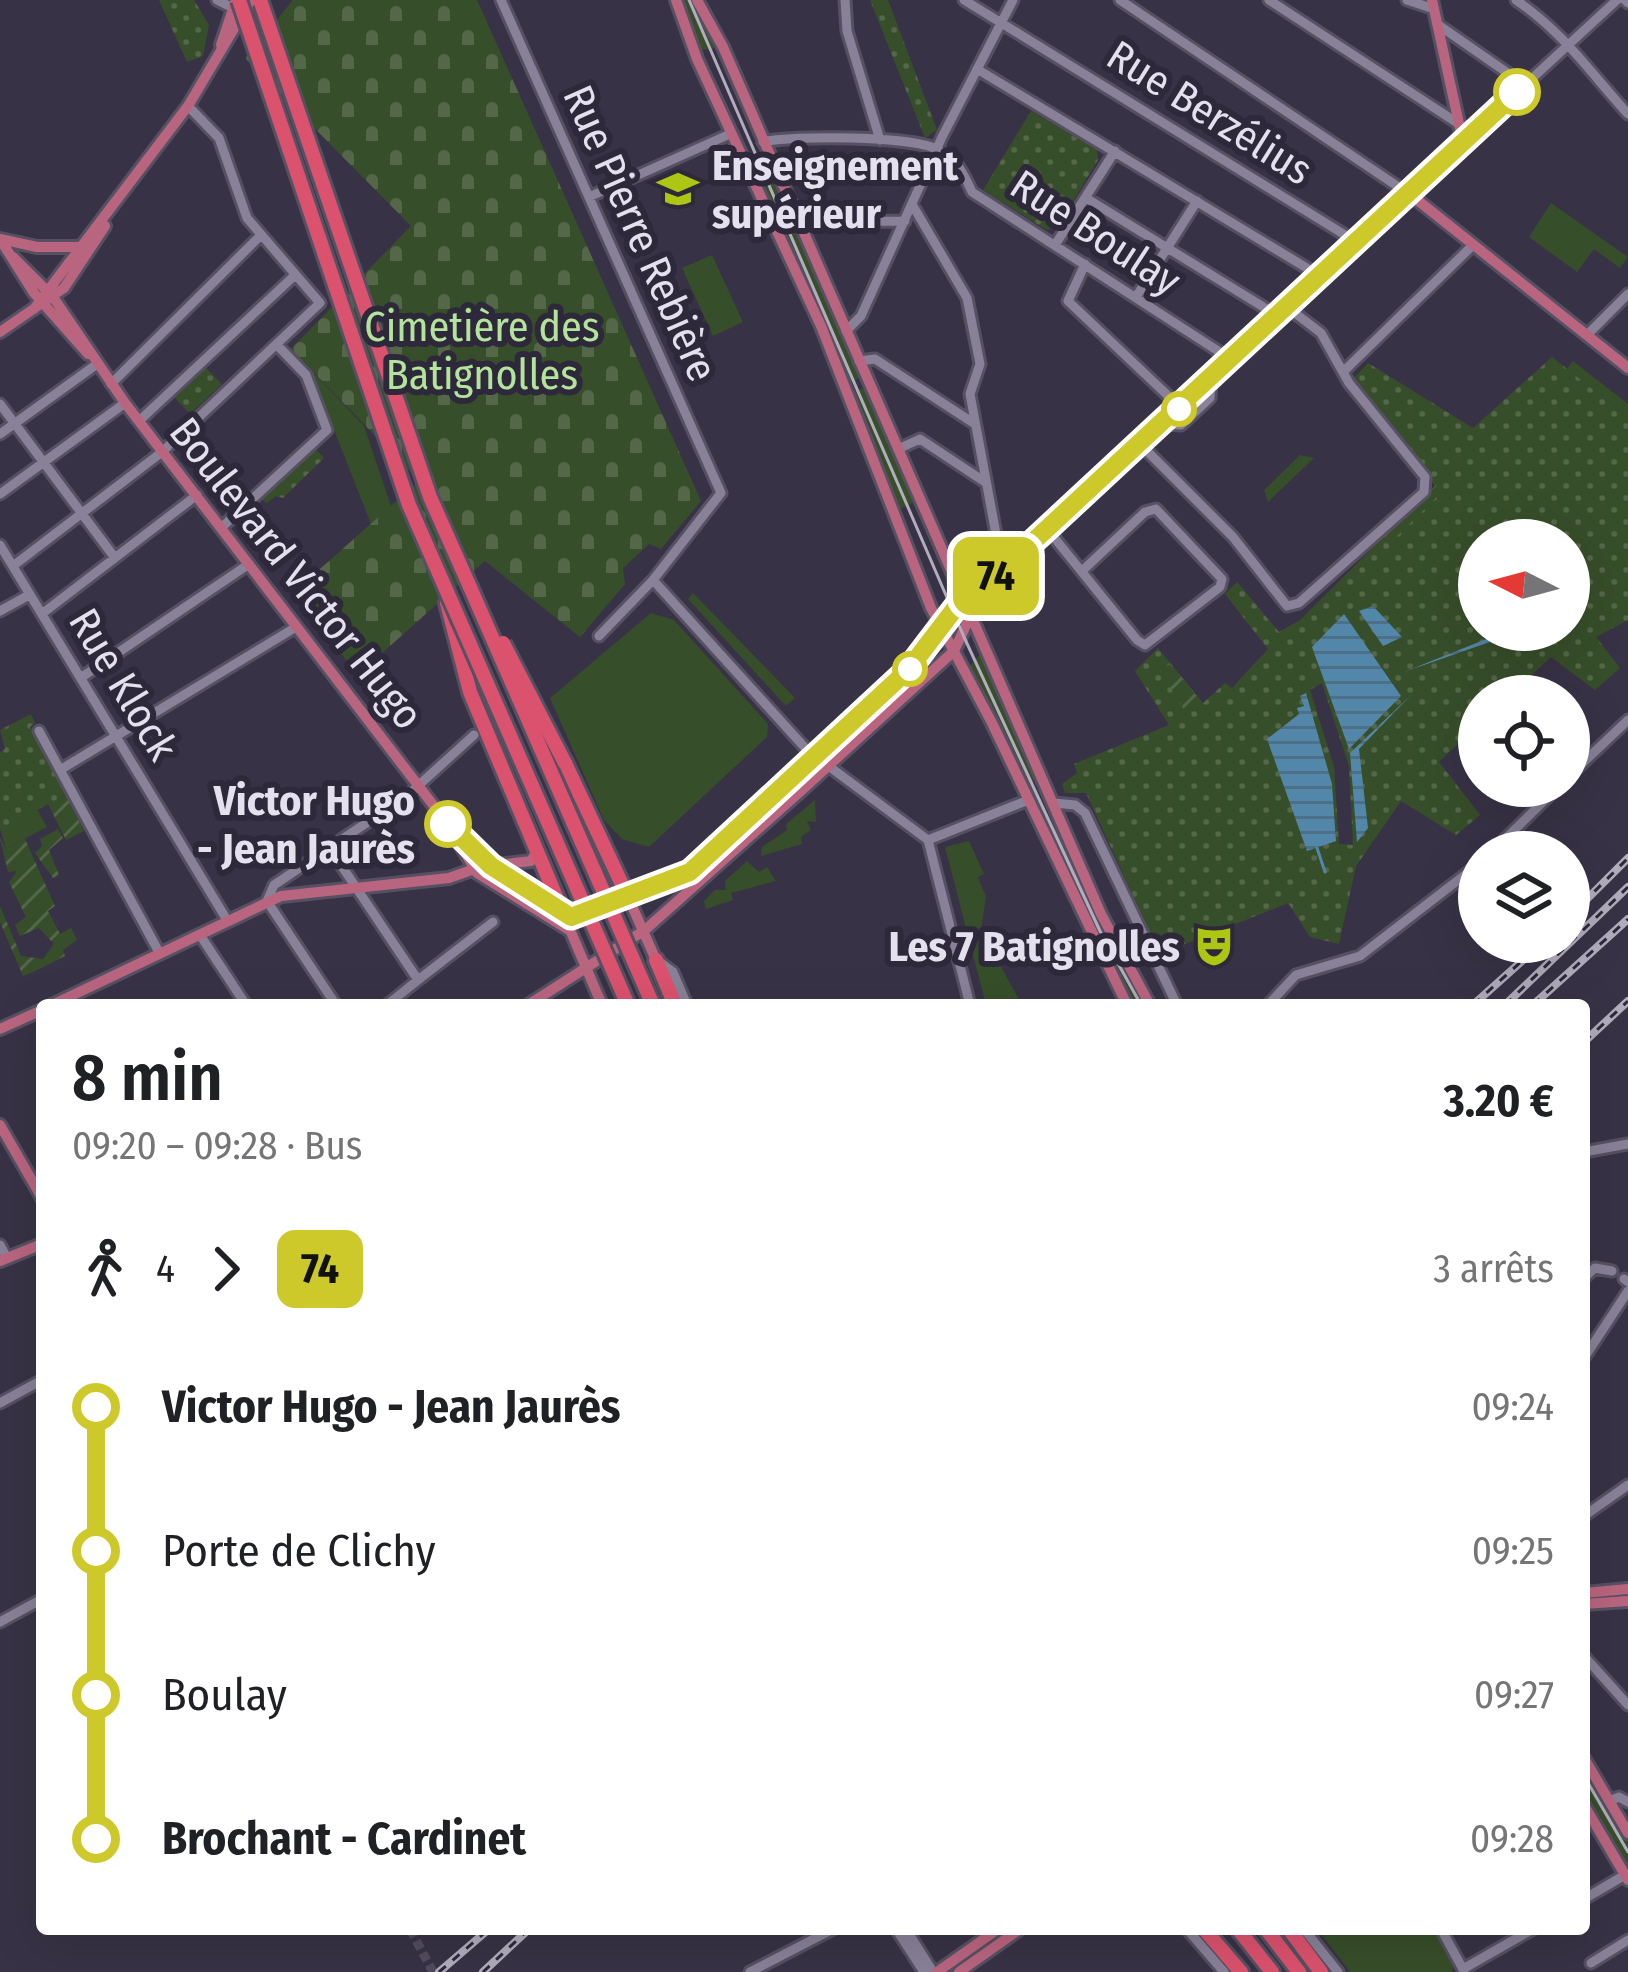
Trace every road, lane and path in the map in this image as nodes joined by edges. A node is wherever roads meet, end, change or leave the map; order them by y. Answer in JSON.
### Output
{"nodes":[{"id":1,"x":217,"y":0,"type":"edge"},
{"id":2,"x":251,"y":0,"type":"edge"},
{"id":3,"x":260,"y":0,"type":"edge"},
{"id":4,"x":501,"y":0,"type":"edge"},
{"id":5,"x":676,"y":0,"type":"edge"},
{"id":6,"x":697,"y":0,"type":"edge"},
{"id":7,"x":845,"y":0,"type":"edge"},
{"id":8,"x":964,"y":0,"type":"edge"},
{"id":9,"x":1013,"y":0,"type":"edge"},
{"id":10,"x":1120,"y":0,"type":"edge"},
{"id":11,"x":1269,"y":0,"type":"edge"},
{"id":12,"x":1407,"y":0,"type":"edge"},
{"id":13,"x":1516,"y":0,"type":"edge"},
{"id":14,"x":1623,"y":1,"type":"edge"},
{"id":15,"x":1433,"y":4,"type":"edge"},
{"id":16,"x":238,"y":5,"type":"edge"},
{"id":17,"x":1001,"y":22,"type":"junction"},
{"id":18,"x":1437,"y":24,"type":"junction"},
{"id":19,"x":1569,"y":44,"type":"junction"},
{"id":20,"x":218,"y":60,"type":"junction"},
{"id":21,"x":976,"y":69,"type":"junction"},
{"id":22,"x":1525,"y":85,"type":"junction"},
{"id":23,"x":188,"y":106,"type":"junction"},
{"id":24,"x":1628,"y":114,"type":"edge"},
{"id":25,"x":1460,"y":124,"type":"junction"},
{"id":26,"x":730,"y":134,"type":"junction"},
{"id":27,"x":880,"y":140,"type":"junction"},
{"id":28,"x":763,"y":142,"type":"junction"},
{"id":29,"x":1463,"y":142,"type":"junction"},
{"id":30,"x":937,"y":149,"type":"junction"},
{"id":31,"x":1115,"y":151,"type":"junction"},
{"id":32,"x":739,"y":152,"type":"junction"},
{"id":33,"x":1411,"y":195,"type":"junction"},
{"id":34,"x":589,"y":197,"type":"junction"},
{"id":35,"x":1086,"y":198,"type":"junction"},
{"id":36,"x":1197,"y":201,"type":"junction"},
{"id":37,"x":914,"y":206,"type":"junction"},
{"id":38,"x":115,"y":207,"type":"junction"},
{"id":39,"x":906,"y":220,"type":"junction"},
{"id":40,"x":797,"y":222,"type":"junction"},
{"id":41,"x":260,"y":236,"type":"junction"},
{"id":42,"x":0,"y":239,"type":"edge"},
{"id":43,"x":1358,"y":244,"type":"junction"},
{"id":44,"x":1473,"y":244,"type":"junction"},
{"id":45,"x":1055,"y":245,"type":"junction"},
{"id":46,"x":80,"y":247,"type":"junction"},
{"id":47,"x":1167,"y":248,"type":"junction"},
{"id":48,"x":1085,"y":264,"type":"junction"},
{"id":49,"x":294,"y":276,"type":"junction"},
{"id":50,"x":1320,"y":276,"type":"junction"},
{"id":51,"x":1628,"y":294,"type":"edge"},
{"id":52,"x":1136,"y":297,"type":"junction"},
{"id":53,"x":44,"y":300,"type":"junction"},
{"id":54,"x":1282,"y":311,"type":"junction"},
{"id":55,"x":846,"y":331,"type":"junction"},
{"id":56,"x":0,"y":332,"type":"edge"},
{"id":57,"x":1587,"y":335,"type":"junction"},
{"id":58,"x":277,"y":344,"type":"junction"},
{"id":59,"x":1232,"y":360,"type":"junction"},
{"id":60,"x":95,"y":361,"type":"junction"},
{"id":61,"x":859,"y":361,"type":"junction"},
{"id":62,"x":1628,"y":368,"type":"edge"},
{"id":63,"x":1344,"y":371,"type":"junction"},
{"id":64,"x":1210,"y":380,"type":"junction"},
{"id":65,"x":111,"y":384,"type":"junction"},
{"id":66,"x":0,"y":404,"type":"edge"},
{"id":67,"x":125,"y":404,"type":"junction"},
{"id":68,"x":1181,"y":408,"type":"junction"},
{"id":69,"x":139,"y":421,"type":"junction"},
{"id":70,"x":14,"y":424,"type":"junction"},
{"id":71,"x":975,"y":424,"type":"junction"},
{"id":72,"x":1164,"y":424,"type":"junction"},
{"id":73,"x":0,"y":434,"type":"edge"},
{"id":74,"x":1141,"y":446,"type":"junction"},
{"id":75,"x":898,"y":449,"type":"junction"},
{"id":76,"x":162,"y":452,"type":"junction"},
{"id":77,"x":44,"y":464,"type":"junction"},
{"id":78,"x":985,"y":482,"type":"junction"},
{"id":79,"x":0,"y":494,"type":"edge"},
{"id":80,"x":196,"y":495,"type":"junction"},
{"id":81,"x":81,"y":515,"type":"junction"},
{"id":82,"x":221,"y":527,"type":"junction"},
{"id":83,"x":1048,"y":530,"type":"junction"},
{"id":84,"x":0,"y":545,"type":"edge"},
{"id":85,"x":115,"y":558,"type":"junction"},
{"id":86,"x":249,"y":565,"type":"junction"},
{"id":87,"x":14,"y":566,"type":"junction"},
{"id":88,"x":1007,"y":567,"type":"junction"},
{"id":89,"x":1082,"y":571,"type":"junction"},
{"id":90,"x":442,"y":580,"type":"junction"},
{"id":91,"x":653,"y":580,"type":"junction"},
{"id":92,"x":470,"y":587,"type":"junction"},
{"id":93,"x":982,"y":589,"type":"junction"},
{"id":94,"x":29,"y":595,"type":"junction"},
{"id":95,"x":963,"y":598,"type":"junction"},
{"id":96,"x":0,"y":611,"type":"edge"},
{"id":97,"x":43,"y":613,"type":"junction"},
{"id":98,"x":971,"y":615,"type":"junction"},
{"id":99,"x":296,"y":627,"type":"junction"},
{"id":100,"x":941,"y":628,"type":"junction"},
{"id":101,"x":599,"y":636,"type":"dead end"},
{"id":102,"x":954,"y":651,"type":"junction"},
{"id":103,"x":82,"y":677,"type":"junction"},
{"id":104,"x":1628,"y":720,"type":"edge"},
{"id":105,"x":39,"y":731,"type":"dead end"},
{"id":106,"x":481,"y":735,"type":"junction"},
{"id":107,"x":118,"y":738,"type":"junction"},
{"id":108,"x":816,"y":756,"type":"junction"},
{"id":109,"x":1590,"y":756,"type":"edge"},
{"id":110,"x":828,"y":766,"type":"junction"},
{"id":111,"x":60,"y":770,"type":"junction"},
{"id":112,"x":418,"y":784,"type":"junction"},
{"id":113,"x":1026,"y":801,"type":"junction"},
{"id":114,"x":1054,"y":803,"type":"junction"},
{"id":115,"x":1538,"y":807,"type":"edge"},
{"id":116,"x":451,"y":827,"type":"junction"},
{"id":117,"x":1513,"y":831,"type":"edge"},
{"id":118,"x":928,"y":840,"type":"junction"},
{"id":119,"x":329,"y":847,"type":"junction"},
{"id":120,"x":538,"y":850,"type":"junction"},
{"id":121,"x":491,"y":866,"type":"junction"},
{"id":122,"x":473,"y":870,"type":"junction"},
{"id":123,"x":1458,"y":880,"type":"edge"},
{"id":124,"x":356,"y":887,"type":"junction"},
{"id":125,"x":628,"y":897,"type":"junction"},
{"id":126,"x":267,"y":901,"type":"junction"},
{"id":127,"x":563,"y":913,"type":"junction"},
{"id":128,"x":227,"y":920,"type":"junction"},
{"id":129,"x":493,"y":922,"type":"dead end"},
{"id":130,"x":569,"y":930,"type":"junction"},
{"id":131,"x":645,"y":930,"type":"junction"},
{"id":132,"x":200,"y":934,"type":"junction"},
{"id":133,"x":160,"y":954,"type":"junction"},
{"id":134,"x":656,"y":960,"type":"junction"},
{"id":135,"x":585,"y":967,"type":"junction"},
{"id":136,"x":418,"y":980,"type":"junction"},
{"id":137,"x":405,"y":992,"type":"junction"},
{"id":138,"x":65,"y":999,"type":"edge"},
{"id":139,"x":242,"y":999,"type":"edge"},
{"id":140,"x":332,"y":999,"type":"edge"},
{"id":141,"x":395,"y":999,"type":"edge"},
{"id":142,"x":410,"y":999,"type":"edge"},
{"id":143,"x":537,"y":999,"type":"edge"},
{"id":144,"x":599,"y":999,"type":"edge"},
{"id":145,"x":625,"y":999,"type":"edge"},
{"id":146,"x":650,"y":999,"type":"edge"},
{"id":147,"x":672,"y":999,"type":"edge"},
{"id":148,"x":684,"y":999,"type":"edge"},
{"id":149,"x":968,"y":999,"type":"edge"},
{"id":150,"x":1124,"y":999,"type":"edge"},
{"id":151,"x":1147,"y":999,"type":"edge"},
{"id":152,"x":1174,"y":999,"type":"edge"},
{"id":153,"x":1274,"y":999,"type":"edge"},
{"id":154,"x":36,"y":1012,"type":"edge"},
{"id":155,"x":1,"y":1027,"type":"edge"},
{"id":156,"x":0,"y":1125,"type":"edge"},
{"id":157,"x":1628,"y":1144,"type":"edge"},
{"id":158,"x":1590,"y":1151,"type":"edge"},
{"id":159,"x":36,"y":1188,"type":"edge"},
{"id":160,"x":0,"y":1245,"type":"edge"},
{"id":161,"x":36,"y":1246,"type":"edge"},
{"id":162,"x":4,"y":1259,"type":"edge"},
{"id":163,"x":1612,"y":1271,"type":"dead end"},
{"id":164,"x":1590,"y":1274,"type":"edge"},
{"id":165,"x":1627,"y":1284,"type":"edge"},
{"id":166,"x":1590,"y":1348,"type":"edge"},
{"id":167,"x":36,"y":1383,"type":"edge"},
{"id":168,"x":0,"y":1403,"type":"edge"},
{"id":169,"x":1628,"y":1485,"type":"edge"},
{"id":170,"x":1590,"y":1512,"type":"edge"},
{"id":171,"x":1628,"y":1589,"type":"edge"},
{"id":172,"x":1590,"y":1592,"type":"edge"},
{"id":173,"x":1628,"y":1601,"type":"edge"},
{"id":174,"x":36,"y":1602,"type":"edge"},
{"id":175,"x":1590,"y":1604,"type":"edge"},
{"id":176,"x":0,"y":1622,"type":"edge"},
{"id":177,"x":1590,"y":1663,"type":"edge"},
{"id":178,"x":1628,"y":1705,"type":"edge"},
{"id":179,"x":1590,"y":1768,"type":"edge"},
{"id":180,"x":1609,"y":1801,"type":"junction"},
{"id":181,"x":1628,"y":1802,"type":"edge"},
{"id":182,"x":1590,"y":1815,"type":"edge"},
{"id":183,"x":1628,"y":1833,"type":"edge"},
{"id":184,"x":1626,"y":1878,"type":"edge"},
{"id":185,"x":1590,"y":1897,"type":"edge"},
{"id":186,"x":821,"y":1935,"type":"edge"},
{"id":187,"x":900,"y":1935,"type":"edge"},
{"id":188,"x":910,"y":1935,"type":"edge"},
{"id":189,"x":989,"y":1935,"type":"edge"},
{"id":190,"x":1011,"y":1935,"type":"edge"},
{"id":191,"x":1191,"y":1935,"type":"edge"},
{"id":192,"x":1209,"y":1935,"type":"edge"},
{"id":193,"x":1243,"y":1935,"type":"edge"},
{"id":194,"x":1271,"y":1935,"type":"edge"},
{"id":195,"x":1294,"y":1935,"type":"edge"},
{"id":196,"x":1309,"y":1935,"type":"edge"},
{"id":197,"x":1444,"y":1935,"type":"edge"},
{"id":198,"x":1523,"y":1935,"type":"edge"},
{"id":199,"x":1628,"y":1940,"type":"edge"},
{"id":200,"x":1591,"y":1964,"type":"dead end"},
{"id":201,"x":1464,"y":1970,"type":"edge"},
{"id":202,"x":750,"y":1972,"type":"edge"},
{"id":203,"x":924,"y":1972,"type":"edge"},
{"id":204,"x":935,"y":1972,"type":"edge"},
{"id":205,"x":959,"y":1972,"type":"edge"},
{"id":206,"x":1224,"y":1972,"type":"edge"},
{"id":207,"x":1241,"y":1972,"type":"edge"},
{"id":208,"x":1272,"y":1972,"type":"edge"},
{"id":209,"x":1299,"y":1972,"type":"edge"},
{"id":210,"x":1322,"y":1972,"type":"edge"},
{"id":211,"x":1337,"y":1972,"type":"edge"}],
"edges":[{"from":1,"to":16,"type":"street"},
{"from":2,"to":16,"type":"main road"},
{"from":3,"to":92,"type":"highway"},
{"from":4,"to":34,"type":"street","name":"Rue Pierre Rebière"},
{"from":5,"to":26,"type":"main road"},
{"from":6,"to":28,"type":"main road"},
{"from":7,"to":27,"type":"street"},
{"from":8,"to":17,"type":"street","name":"Rue Berzélius"},
{"from":9,"to":17,"type":"street"},
{"from":10,"to":33,"type":"street"},
{"from":11,"to":25,"type":"street"},
{"from":12,"to":15,"type":"street"},
{"from":13,"to":19,"type":"street"},
{"from":14,"to":19,"type":"street"},
{"from":15,"to":18,"type":"main road"},
{"from":16,"to":20,"type":"main road"},
{"from":16,"to":20,"type":"main road"},
{"from":16,"to":90,"type":"highway","bridge":true},
{"from":17,"to":21,"type":"street"},
{"from":17,"to":43,"type":"street","name":"Rue Berzélius"},
{"from":18,"to":22,"type":"street"},
{"from":18,"to":25,"type":"main road"},
{"from":19,"to":22,"type":"street"},
{"from":19,"to":24,"type":"street"},
{"from":20,"to":23,"type":"main road"},
{"from":21,"to":30,"type":"street"},
{"from":21,"to":31,"type":"street"},
{"from":22,"to":29,"type":"street"},
{"from":23,"to":38,"type":"main road"},
{"from":23,"to":41,"type":"street"},
{"from":25,"to":29,"type":"main road"},
{"from":26,"to":32,"type":"main road"},
{"from":26,"to":34,"type":"street"},
{"from":27,"to":28,"type":"street"},
{"from":27,"to":30,"type":"street"},
{"from":28,"to":32,"type":"main road"},
{"from":28,"to":40,"type":"main road"},
{"from":29,"to":33,"type":"main road"},
{"from":30,"to":37,"type":"street"},
{"from":30,"to":45,"type":"street","name":"Rue Boulay"},
{"from":31,"to":35,"type":"street"},
{"from":31,"to":36,"type":"street"},
{"from":32,"to":100,"type":"main road"},
{"from":33,"to":43,"type":"main road"},
{"from":33,"to":44,"type":"main road"},
{"from":34,"to":91,"type":"street","name":"Rue Pierre Rebière"},
{"from":35,"to":45,"type":"street"},
{"from":35,"to":47,"type":"street"},
{"from":36,"to":47,"type":"street"},
{"from":36,"to":50,"type":"street"},
{"from":37,"to":39,"type":"street"},
{"from":37,"to":71,"type":"street"},
{"from":38,"to":46,"type":"main road"},
{"from":38,"to":53,"type":"main road"},
{"from":39,"to":40,"type":"street"},
{"from":39,"to":55,"type":"street"},
{"from":40,"to":55,"type":"main road"},
{"from":41,"to":49,"type":"street"},
{"from":41,"to":65,"type":"street"},
{"from":42,"to":46,"type":"main road","name":"Boulevard Victor Hugo"},
{"from":42,"to":53,"type":"main road","name":"Boulevard Victor Hugo"},
{"from":43,"to":50,"type":"main road"},
{"from":44,"to":57,"type":"main road"},
{"from":44,"to":63,"type":"street"},
{"from":45,"to":48,"type":"street","name":"Rue Boulay"},
{"from":46,"to":53,"type":"main road"},
{"from":47,"to":52,"type":"street"},
{"from":47,"to":54,"type":"street"},
{"from":48,"to":52,"type":"street","name":"Rue Boulay"},
{"from":48,"to":68,"type":"street"},
{"from":49,"to":58,"type":"street"},
{"from":49,"to":69,"type":"street"},
{"from":50,"to":54,"type":"main road"},
{"from":51,"to":57,"type":"street"},
{"from":52,"to":59,"type":"street","name":"Rue Boulay"},
{"from":53,"to":56,"type":"main road"},
{"from":53,"to":60,"type":"main road","name":"Boulevard Victor Hugo"},
{"from":54,"to":59,"type":"main road"},
{"from":54,"to":63,"type":"street"},
{"from":55,"to":61,"type":"main road"},
{"from":57,"to":62,"type":"main road"},
{"from":58,"to":76,"type":"street"},
{"from":58,"to":82,"type":"street"},
{"from":59,"to":64,"type":"main road"},
{"from":60,"to":65,"type":"main road","name":"Boulevard Victor Hugo"},
{"from":60,"to":70,"type":"street"},
{"from":61,"to":71,"type":"street"},
{"from":61,"to":75,"type":"main road"},
{"from":63,"to":74,"type":"street"},
{"from":64,"to":68,"type":"main road"},
{"from":64,"to":72,"type":"street"},
{"from":65,"to":67,"type":"main road","name":"Boulevard Victor Hugo"},
{"from":66,"to":70,"type":"street"},
{"from":67,"to":69,"type":"main road","name":"Boulevard Victor Hugo"},
{"from":67,"to":77,"type":"street"},
{"from":68,"to":72,"type":"main road"},
{"from":69,"to":76,"type":"main road","name":"Boulevard Victor Hugo"},
{"from":70,"to":73,"type":"street"},
{"from":70,"to":77,"type":"street"},
{"from":71,"to":78,"type":"street"},
{"from":72,"to":74,"type":"main road"},
{"from":74,"to":83,"type":"main road"},
{"from":75,"to":78,"type":"street"},
{"from":75,"to":95,"type":"main road"},
{"from":76,"to":80,"type":"main road","name":"Boulevard Victor Hugo"},
{"from":76,"to":81,"type":"street"},
{"from":77,"to":79,"type":"street"},
{"from":77,"to":81,"type":"street"},
{"from":78,"to":88,"type":"street"},
{"from":80,"to":82,"type":"main road","name":"Boulevard Victor Hugo"},
{"from":80,"to":85,"type":"street"},
{"from":81,"to":85,"type":"street"},
{"from":81,"to":87,"type":"street"},
{"from":82,"to":86,"type":"main road","name":"Boulevard Victor Hugo"},
{"from":83,"to":88,"type":"main road"},
{"from":83,"to":89,"type":"street"},
{"from":84,"to":87,"type":"street","name":"Rue Klock"},
{"from":85,"to":97,"type":"street"},
{"from":86,"to":99,"type":"main road","name":"Boulevard Victor Hugo"},
{"from":86,"to":103,"type":"street"},
{"from":87,"to":94,"type":"street","name":"Rue Klock"},
{"from":88,"to":93,"type":"main road"},
{"from":89,"to":89,"type":"street"},
{"from":90,"to":106,"type":"highway","bridge":true},
{"from":90,"to":145,"type":"highway","bridge":true},
{"from":91,"to":101,"type":"street"},
{"from":91,"to":108,"type":"street"},
{"from":92,"to":125,"type":"highway","bridge":true},
{"from":92,"to":146,"type":"highway","bridge":true},
{"from":93,"to":95,"type":"main road"},
{"from":93,"to":98,"type":"main road"},
{"from":94,"to":96,"type":"street"},
{"from":94,"to":97,"type":"street","name":"Rue Klock"},
{"from":95,"to":98,"type":"main road"},
{"from":95,"to":100,"type":"main road"},
{"from":97,"to":103,"type":"street","name":"Rue Klock"},
{"from":98,"to":102,"type":"main road"},
{"from":98,"to":114,"type":"main road"},
{"from":99,"to":107,"type":"street"},
{"from":99,"to":112,"type":"main road","name":"Boulevard Victor Hugo"},
{"from":100,"to":102,"type":"main road"},
{"from":100,"to":108,"type":"main road"},
{"from":102,"to":110,"type":"main road"},
{"from":102,"to":113,"type":"main road"},
{"from":103,"to":107,"type":"street","name":"Rue Klock"},
{"from":104,"to":109,"type":"street"},
{"from":105,"to":111,"type":"street"},
{"from":106,"to":112,"type":"street"},
{"from":106,"to":120,"type":"highway"},
{"from":107,"to":111,"type":"street"},
{"from":107,"to":128,"type":"street","name":"Rue Klock"},
{"from":108,"to":110,"type":"street"},
{"from":108,"to":125,"type":"main road"},
{"from":110,"to":118,"type":"street"},
{"from":110,"to":131,"type":"main road"},
{"from":111,"to":133,"type":"street"},
{"from":112,"to":116,"type":"main road","name":"Boulevard Victor Hugo"},
{"from":112,"to":119,"type":"street"},
{"from":113,"to":114,"type":"main road"},
{"from":113,"to":118,"type":"street"},
{"from":113,"to":150,"type":"main road"},
{"from":114,"to":151,"type":"main road"},
{"from":114,"to":152,"type":"street"},
{"from":115,"to":117,"type":"street"},
{"from":116,"to":121,"type":"main road","name":"Boulevard Victor Hugo"},
{"from":116,"to":122,"type":"main road","name":"Boulevard Victor Hugo"},
{"from":118,"to":149,"type":"street"},
{"from":119,"to":124,"type":"street"},
{"from":119,"to":126,"type":"street"},
{"from":120,"to":121,"type":"main road"},
{"from":120,"to":127,"type":"highway"},
{"from":121,"to":122,"type":"main road"},
{"from":121,"to":127,"type":"main road","name":"Boulevard Victor Hugo"},
{"from":122,"to":124,"type":"main road"},
{"from":122,"to":130,"type":"main road"},
{"from":123,"to":153,"type":"street"},
{"from":124,"to":126,"type":"main road"},
{"from":124,"to":136,"type":"street"},
{"from":125,"to":127,"type":"main road"},
{"from":125,"to":131,"type":"main road"},
{"from":126,"to":128,"type":"main road"},
{"from":126,"to":140,"type":"street"},
{"from":127,"to":130,"type":"main road"},
{"from":128,"to":132,"type":"main road"},
{"from":129,"to":136,"type":"street"},
{"from":130,"to":135,"type":"main road"},
{"from":131,"to":134,"type":"main road"},
{"from":131,"to":135,"type":"main road"},
{"from":132,"to":133,"type":"main road"},
{"from":132,"to":139,"type":"street"},
{"from":133,"to":138,"type":"main road"},
{"from":134,"to":147,"type":"highway"},
{"from":134,"to":148,"type":"street"},
{"from":135,"to":143,"type":"main road"},
{"from":135,"to":144,"type":"main road"},
{"from":136,"to":137,"type":"street"},
{"from":137,"to":141,"type":"street"},
{"from":137,"to":142,"type":"street"},
{"from":154,"to":155,"type":"main road"},
{"from":156,"to":159,"type":"main road"},
{"from":157,"to":158,"type":"street"},
{"from":160,"to":162,"type":"street"},
{"from":161,"to":162,"type":"main road"},
{"from":163,"to":164,"type":"street"},
{"from":165,"to":166,"type":"street"},
{"from":167,"to":168,"type":"street"},
{"from":169,"to":170,"type":"street"},
{"from":171,"to":172,"type":"main road"},
{"from":173,"to":175,"type":"main road"},
{"from":174,"to":176,"type":"street"},
{"from":177,"to":178,"type":"street"},
{"from":179,"to":180,"type":"main road"},
{"from":180,"to":181,"type":"street"},
{"from":180,"to":183,"type":"main road"},
{"from":182,"to":184,"type":"main road"},
{"from":184,"to":185,"type":"street"},
{"from":186,"to":202,"type":"street"},
{"from":187,"to":203,"type":"street"},
{"from":188,"to":204,"type":"street"},
{"from":189,"to":204,"type":"main road"},
{"from":190,"to":205,"type":"main road"},
{"from":191,"to":206,"type":"street"},
{"from":192,"to":207,"type":"highway"},
{"from":193,"to":208,"type":"highway"},
{"from":194,"to":209,"type":"highway"},
{"from":195,"to":210,"type":"highway"},
{"from":196,"to":211,"type":"street"},
{"from":197,"to":201,"type":"street"},
{"from":198,"to":201,"type":"street"},
{"from":199,"to":200,"type":"street"}]}
